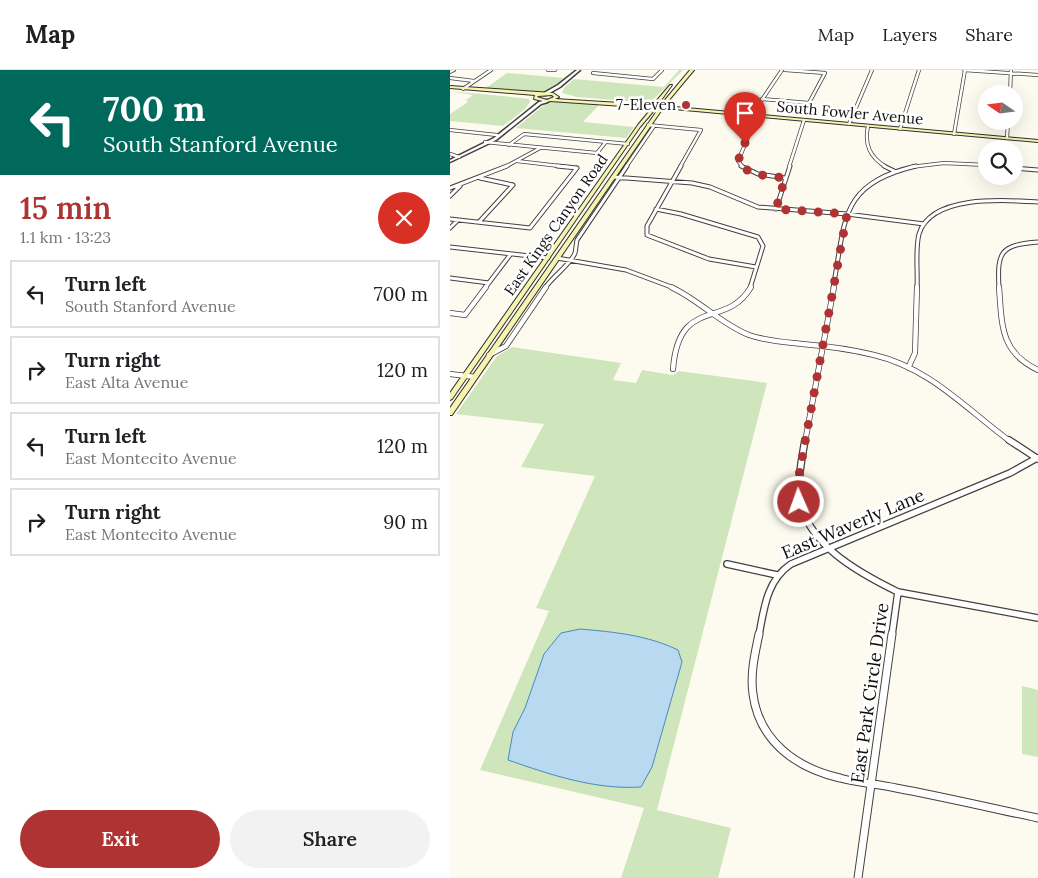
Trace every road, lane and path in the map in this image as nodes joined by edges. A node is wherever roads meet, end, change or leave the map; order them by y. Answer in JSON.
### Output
{"nodes":[{"id":1,"x":454,"y":70,"type":"edge"},
{"id":2,"x":491,"y":70,"type":"edge"},
{"id":3,"x":548,"y":70,"type":"edge"},
{"id":4,"x":555,"y":70,"type":"edge"},
{"id":5,"x":579,"y":70,"type":"edge"},
{"id":6,"x":628,"y":70,"type":"edge"},
{"id":7,"x":662,"y":70,"type":"edge"},
{"id":8,"x":687,"y":70,"type":"edge"},
{"id":9,"x":692,"y":70,"type":"edge"},
{"id":10,"x":783,"y":70,"type":"edge"},
{"id":11,"x":872,"y":70,"type":"edge"},
{"id":12,"x":919,"y":70,"type":"edge"},
{"id":13,"x":965,"y":70,"type":"edge"},
{"id":14,"x":450,"y":72,"type":"edge"},
{"id":15,"x":1011,"y":72,"type":"edge"},
{"id":16,"x":593,"y":73,"type":"dead end"},
{"id":17,"x":1038,"y":75,"type":"edge"},
{"id":18,"x":620,"y":76,"type":"junction"},
{"id":19,"x":679,"y":77,"type":"dead end"},
{"id":20,"x":450,"y":78,"type":"edge"},
{"id":21,"x":475,"y":81,"type":"junction"},
{"id":22,"x":680,"y":83,"type":"junction"},
{"id":23,"x":673,"y":84,"type":"dead end"},
{"id":24,"x":1010,"y":85,"type":"edge"},
{"id":25,"x":560,"y":86,"type":"junction"},
{"id":26,"x":450,"y":88,"type":"edge"},
{"id":27,"x":463,"y":88,"type":"junction"},
{"id":28,"x":543,"y":94,"type":"junction"},
{"id":29,"x":556,"y":95,"type":"junction"},
{"id":30,"x":762,"y":99,"type":"junction"},
{"id":31,"x":536,"y":100,"type":"junction"},
{"id":32,"x":548,"y":100,"type":"junction"},
{"id":33,"x":653,"y":107,"type":"junction"},
{"id":34,"x":661,"y":107,"type":"junction"},
{"id":35,"x":751,"y":116,"type":"junction"},
{"id":36,"x":757,"y":116,"type":"junction"},
{"id":37,"x":804,"y":120,"type":"junction"},
{"id":38,"x":849,"y":124,"type":"junction"},
{"id":39,"x":648,"y":126,"type":"junction"},
{"id":40,"x":654,"y":126,"type":"junction"},
{"id":41,"x":868,"y":126,"type":"junction"},
{"id":42,"x":900,"y":129,"type":"junction"},
{"id":43,"x":450,"y":130,"type":"edge"},
{"id":44,"x":1007,"y":130,"type":"edge"},
{"id":45,"x":954,"y":134,"type":"junction"},
{"id":46,"x":497,"y":135,"type":"junction"},
{"id":47,"x":1007,"y":138,"type":"junction"},
{"id":48,"x":1038,"y":141,"type":"edge"},
{"id":49,"x":487,"y":143,"type":"junction"},
{"id":50,"x":605,"y":143,"type":"junction"},
{"id":51,"x":508,"y":145,"type":"junction"},
{"id":52,"x":627,"y":146,"type":"junction"},
{"id":53,"x":540,"y":148,"type":"junction"},
{"id":54,"x":450,"y":154,"type":"edge"},
{"id":55,"x":457,"y":157,"type":"junction"},
{"id":56,"x":450,"y":160,"type":"edge"},
{"id":57,"x":517,"y":161,"type":"junction"},
{"id":58,"x":623,"y":162,"type":"junction"},
{"id":59,"x":978,"y":165,"type":"edge"},
{"id":60,"x":1023,"y":169,"type":"edge"},
{"id":61,"x":1038,"y":170,"type":"edge"},
{"id":62,"x":894,"y":171,"type":"junction"},
{"id":63,"x":613,"y":176,"type":"junction"},
{"id":64,"x":620,"y":177,"type":"junction"},
{"id":65,"x":479,"y":178,"type":"junction"},
{"id":66,"x":785,"y":178,"type":"junction"},
{"id":67,"x":673,"y":181,"type":"junction"},
{"id":68,"x":462,"y":184,"type":"junction"},
{"id":69,"x":450,"y":188,"type":"edge"},
{"id":70,"x":450,"y":196,"type":"edge"},
{"id":71,"x":1038,"y":202,"type":"edge"},
{"id":72,"x":776,"y":209,"type":"junction"},
{"id":73,"x":656,"y":210,"type":"junction"},
{"id":74,"x":847,"y":214,"type":"junction"},
{"id":75,"x":450,"y":219,"type":"edge"},
{"id":76,"x":458,"y":220,"type":"junction"},
{"id":77,"x":479,"y":222,"type":"junction"},
{"id":78,"x":924,"y":224,"type":"junction"},
{"id":79,"x":571,"y":226,"type":"junction"},
{"id":80,"x":450,"y":228,"type":"edge"},
{"id":81,"x":1038,"y":242,"type":"edge"},
{"id":82,"x":450,"y":247,"type":"edge"},
{"id":83,"x":510,"y":254,"type":"junction"},
{"id":84,"x":557,"y":258,"type":"junction"},
{"id":85,"x":571,"y":259,"type":"junction"},
{"id":86,"x":547,"y":260,"type":"junction"},
{"id":87,"x":756,"y":267,"type":"junction"},
{"id":88,"x":450,"y":278,"type":"edge"},
{"id":89,"x":489,"y":283,"type":"junction"},
{"id":90,"x":533,"y":293,"type":"junction"},
{"id":91,"x":450,"y":313,"type":"edge"},
{"id":92,"x":713,"y":313,"type":"junction"},
{"id":93,"x":824,"y":346,"type":"junction"},
{"id":94,"x":489,"y":356,"type":"junction"},
{"id":95,"x":909,"y":366,"type":"junction"},
{"id":96,"x":674,"y":369,"type":"dead end"},
{"id":97,"x":1038,"y":370,"type":"edge"},
{"id":98,"x":450,"y":374,"type":"edge"},
{"id":99,"x":466,"y":376,"type":"junction"},
{"id":100,"x":474,"y":377,"type":"junction"},
{"id":101,"x":450,"y":398,"type":"edge"},
{"id":102,"x":450,"y":413,"type":"edge"},
{"id":103,"x":1038,"y":458,"type":"edge"},
{"id":104,"x":830,"y":549,"type":"junction"},
{"id":105,"x":727,"y":564,"type":"dead end"},
{"id":106,"x":777,"y":575,"type":"junction"},
{"id":107,"x":898,"y":592,"type":"junction"},
{"id":108,"x":1038,"y":618,"type":"edge"},
{"id":109,"x":871,"y":784,"type":"junction"},
{"id":110,"x":1038,"y":818,"type":"edge"},
{"id":111,"x":858,"y":878,"type":"edge"}],
"edges":[{"from":1,"to":14,"type":"street"},
{"from":2,"to":21,"type":"street"},
{"from":3,"to":4,"type":"street"},
{"from":5,"to":25,"type":"street"},
{"from":6,"to":18,"type":"street"},
{"from":7,"to":18,"type":"street"},
{"from":8,"to":19,"type":"main road"},
{"from":8,"to":22,"type":"main road"},
{"from":9,"to":22,"type":"main road","name":"East Kings Canyon Road"},
{"from":10,"to":30,"type":"street"},
{"from":10,"to":30,"type":"street"},
{"from":11,"to":38,"type":"street"},
{"from":12,"to":42,"type":"street"},
{"from":13,"to":15,"type":"street"},
{"from":13,"to":45,"type":"street"},
{"from":15,"to":17,"type":"street"},
{"from":15,"to":24,"type":"street"},
{"from":16,"to":18,"type":"street"},
{"from":20,"to":21,"type":"street"},
{"from":21,"to":27,"type":"street"},
{"from":22,"to":34,"type":"main road","name":"East Kings Canyon Road"},
{"from":23,"to":33,"type":"main road","name":"East Kings Canyon Road"},
{"from":25,"to":28,"type":"street"},
{"from":25,"to":29,"type":"street"},
{"from":26,"to":27,"type":"main road"},
{"from":26,"to":31,"type":"main road"},
{"from":27,"to":28,"type":"main road"},
{"from":28,"to":29,"type":"main road"},
{"from":28,"to":31,"type":"main road"},
{"from":29,"to":32,"type":"main road"},
{"from":29,"to":33,"type":"main road"},
{"from":30,"to":35,"type":"street"},
{"from":31,"to":32,"type":"main road"},
{"from":31,"to":46,"type":"street"},
{"from":32,"to":33,"type":"main road"},
{"from":32,"to":49,"type":"street"},
{"from":33,"to":34,"type":"main road","name":"South Fowler Avenue"},
{"from":33,"to":52,"type":"main road","name":"East Kings Canyon Road"},
{"from":34,"to":35,"type":"main road","name":"South Fowler Avenue"},
{"from":34,"to":39,"type":"main road","name":"East Kings Canyon Road"},
{"from":35,"to":36,"type":"main road","name":"South Fowler Avenue"},
{"from":36,"to":37,"type":"main road","name":"South Fowler Avenue"},
{"from":36,"to":66,"type":"street"},
{"from":37,"to":38,"type":"main road","name":"South Fowler Avenue"},
{"from":37,"to":66,"type":"street"},
{"from":38,"to":41,"type":"main road","name":"South Fowler Avenue"},
{"from":39,"to":40,"type":"street"},
{"from":39,"to":58,"type":"main road","name":"East Kings Canyon Road"},
{"from":40,"to":64,"type":"street","name":"East Kings Canyon Road"},
{"from":40,"to":67,"type":"street"},
{"from":41,"to":42,"type":"main road","name":"South Fowler Avenue"},
{"from":41,"to":62,"type":"street"},
{"from":42,"to":45,"type":"main road","name":"South Fowler Avenue"},
{"from":43,"to":46,"type":"street"},
{"from":44,"to":47,"type":"street"},
{"from":45,"to":47,"type":"main road","name":"South Fowler Avenue"},
{"from":46,"to":49,"type":"street"},
{"from":47,"to":48,"type":"main road","name":"South Fowler Avenue"},
{"from":49,"to":51,"type":"street"},
{"from":49,"to":55,"type":"street"},
{"from":50,"to":51,"type":"street"},
{"from":50,"to":52,"type":"street"},
{"from":50,"to":53,"type":"street"},
{"from":51,"to":53,"type":"street"},
{"from":52,"to":58,"type":"main road"},
{"from":52,"to":79,"type":"main road","name":"East Kings Canyon Road"},
{"from":53,"to":57,"type":"street"},
{"from":54,"to":55,"type":"street"},
{"from":55,"to":56,"type":"street"},
{"from":57,"to":65,"type":"street"},
{"from":57,"to":77,"type":"street"},
{"from":58,"to":63,"type":"main road","name":"East Kings Canyon Road"},
{"from":59,"to":62,"type":"street","name":"East Park Circle Drive"},
{"from":60,"to":61,"type":"street"},
{"from":62,"to":74,"type":"street","name":"East Park Circle Drive"},
{"from":63,"to":64,"type":"street"},
{"from":63,"to":84,"type":"main road","name":"East Kings Canyon Road"},
{"from":64,"to":67,"type":"street"},
{"from":64,"to":85,"type":"street","name":"East Kings Canyon Road"},
{"from":65,"to":68,"type":"street"},
{"from":65,"to":77,"type":"street"},
{"from":66,"to":72,"type":"street"},
{"from":67,"to":72,"type":"street"},
{"from":67,"to":73,"type":"street"},
{"from":68,"to":69,"type":"street"},
{"from":68,"to":70,"type":"street"},
{"from":71,"to":78,"type":"street"},
{"from":72,"to":74,"type":"street"},
{"from":73,"to":87,"type":"street"},
{"from":73,"to":87,"type":"street"},
{"from":74,"to":78,"type":"street"},
{"from":74,"to":93,"type":"street","name":"East Park Circle Drive"},
{"from":75,"to":76,"type":"street"},
{"from":76,"to":77,"type":"street"},
{"from":76,"to":80,"type":"street"},
{"from":78,"to":95,"type":"street"},
{"from":79,"to":84,"type":"main road"},
{"from":79,"to":86,"type":"main road","name":"East Kings Canyon Road"},
{"from":81,"to":97,"type":"street"},
{"from":82,"to":83,"type":"street"},
{"from":83,"to":86,"type":"street"},
{"from":83,"to":89,"type":"street"},
{"from":84,"to":85,"type":"street"},
{"from":84,"to":90,"type":"main road","name":"East Kings Canyon Road"},
{"from":85,"to":92,"type":"street"},
{"from":85,"to":94,"type":"street","name":"East Kings Canyon Road"},
{"from":86,"to":90,"type":"main road"},
{"from":86,"to":99,"type":"main road","name":"East Kings Canyon Road"},
{"from":87,"to":92,"type":"street"},
{"from":88,"to":89,"type":"street"},
{"from":89,"to":91,"type":"street"},
{"from":90,"to":94,"type":"main road","name":"East Kings Canyon Road"},
{"from":92,"to":93,"type":"street"},
{"from":92,"to":96,"type":"street"},
{"from":93,"to":95,"type":"street"},
{"from":93,"to":104,"type":"street","name":"East Park Circle Drive"},
{"from":94,"to":100,"type":"main road","name":"East Kings Canyon Road"},
{"from":95,"to":103,"type":"street"},
{"from":98,"to":99,"type":"street"},
{"from":99,"to":100,"type":"street"},
{"from":99,"to":101,"type":"main road","name":"East Kings Canyon Road"},
{"from":100,"to":102,"type":"main road","name":"East Kings Canyon Road"},
{"from":103,"to":104,"type":"street","name":"East Waverly Lane"},
{"from":104,"to":106,"type":"street","name":"East Waverly Lane"},
{"from":104,"to":107,"type":"street","name":"East Park Circle Drive"},
{"from":105,"to":106,"type":"street"},
{"from":106,"to":109,"type":"street","name":"East Waverly Lane"},
{"from":107,"to":108,"type":"street"},
{"from":107,"to":109,"type":"street","name":"East Park Circle Drive"},
{"from":109,"to":110,"type":"street","name":"East Waverly Lane"},
{"from":109,"to":111,"type":"street","name":"East Park Circle Drive"}]}
